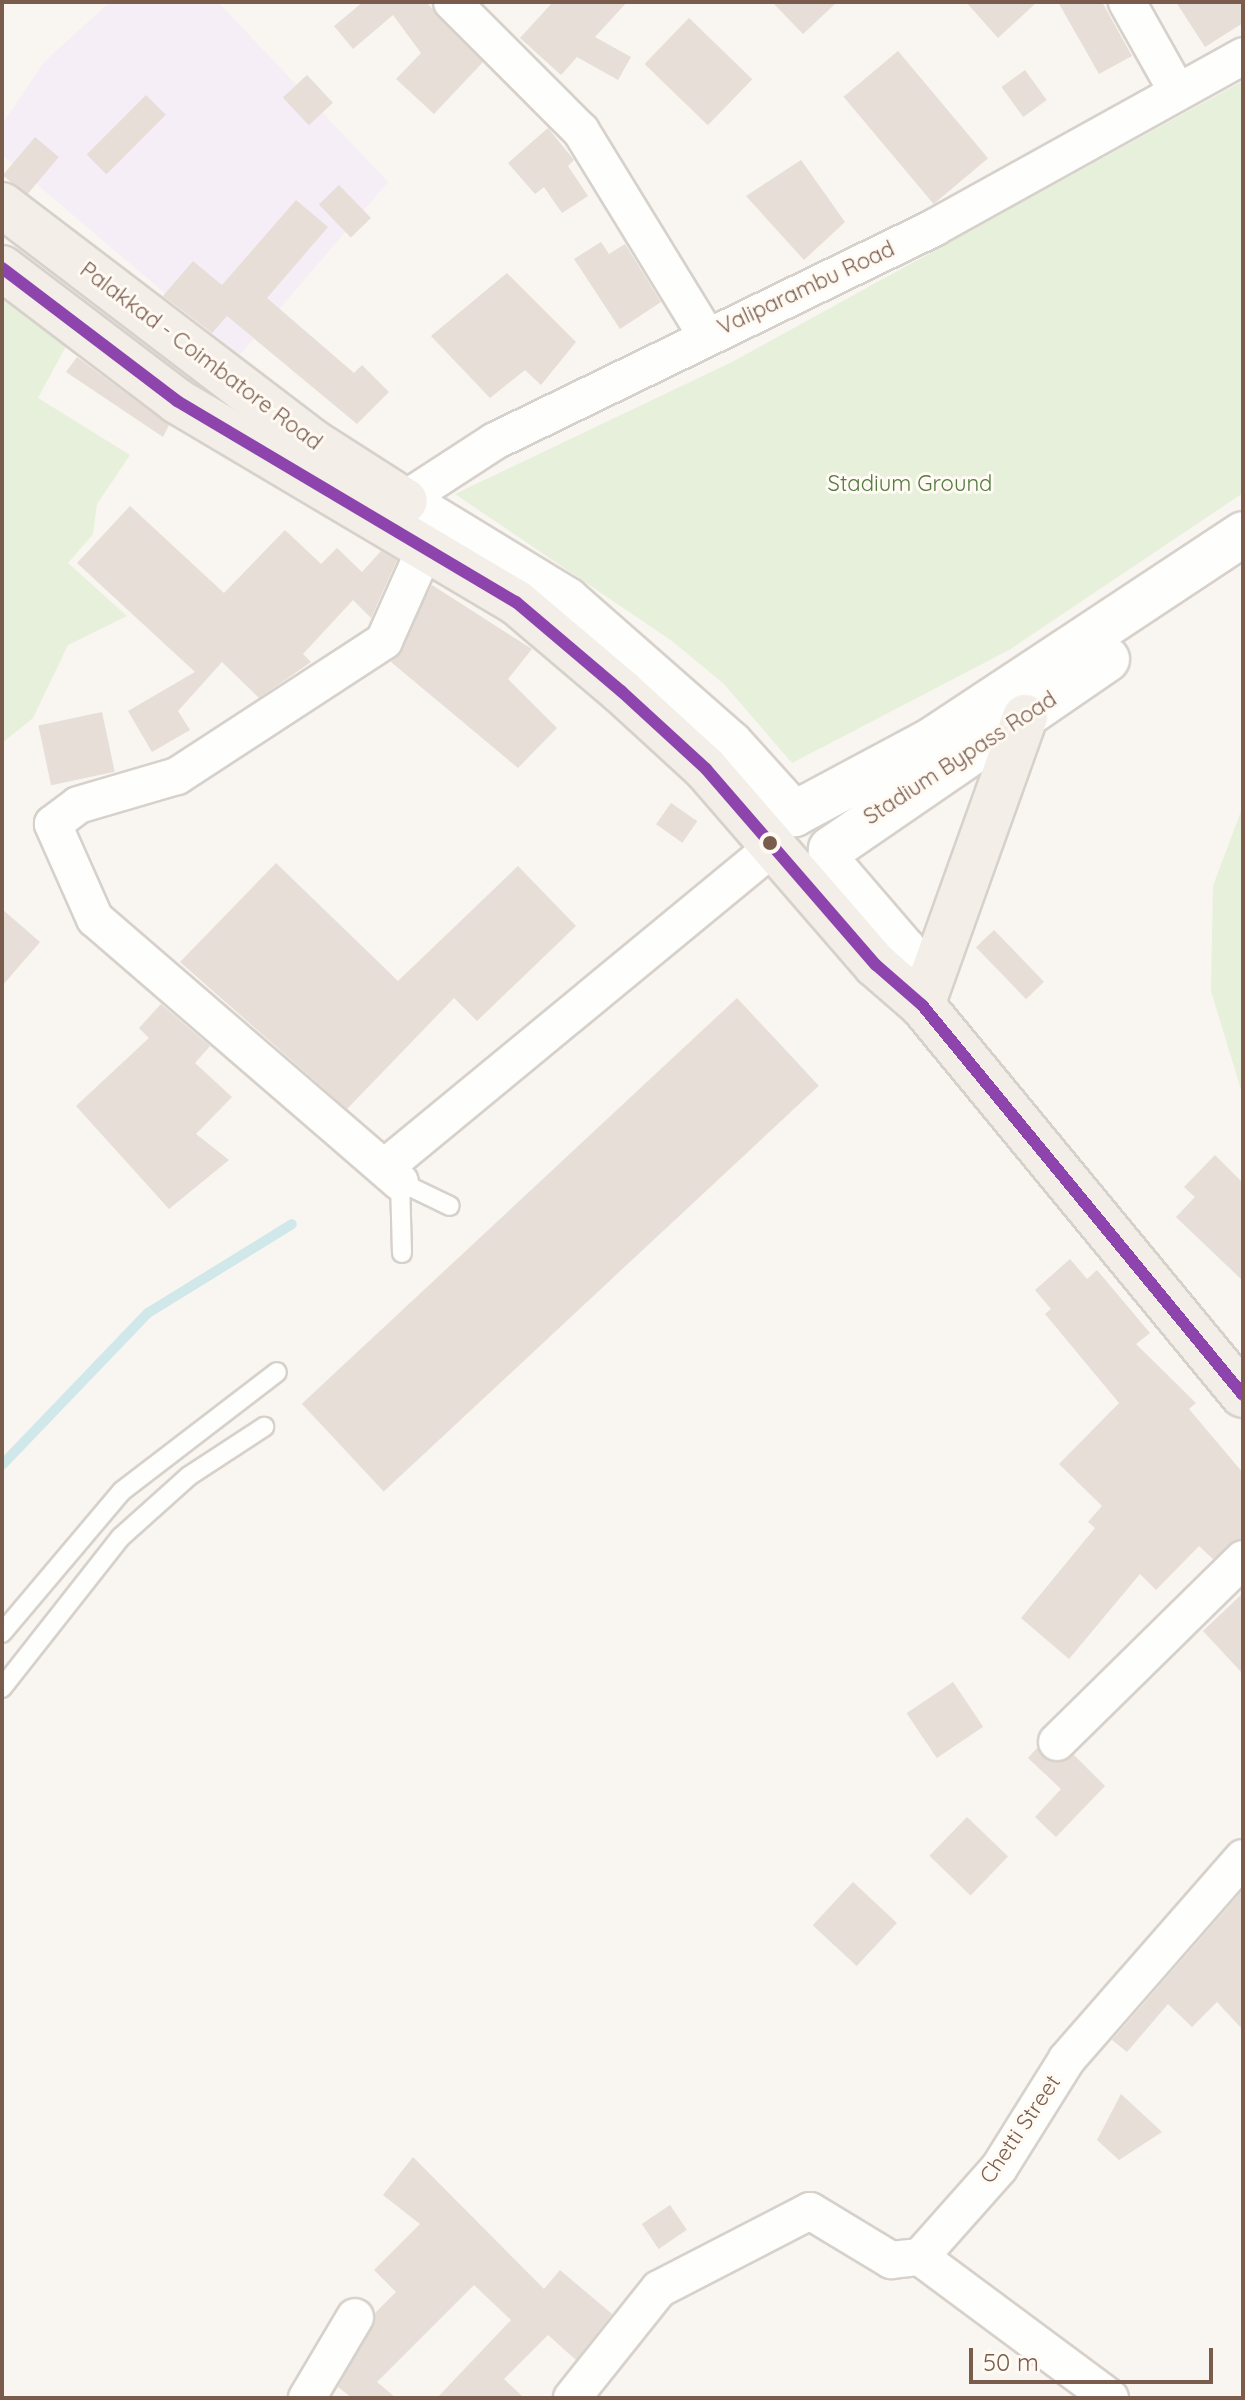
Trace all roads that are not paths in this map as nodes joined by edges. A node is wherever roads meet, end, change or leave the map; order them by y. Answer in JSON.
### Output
{"nodes":[{"id":1,"x":452,"y":2,"type":"edge"},
{"id":2,"x":1127,"y":2,"type":"edge"},
{"id":3,"x":1243,"y":56,"type":"edge"},
{"id":4,"x":1177,"y":91,"type":"junction"},
{"id":5,"x":11,"y":230,"type":"edge"},
{"id":6,"x":2,"y":268,"type":"edge"},
{"id":7,"x":706,"y":335,"type":"junction"},
{"id":8,"x":387,"y":511,"type":"junction"},
{"id":9,"x":1243,"y":534,"type":"edge"},
{"id":10,"x":425,"y":549,"type":"junction"},
{"id":11,"x":1243,"y":563,"type":"edge"},
{"id":12,"x":1025,"y":717,"type":"junction"},
{"id":13,"x":785,"y":829,"type":"junction"},
{"id":14,"x":922,"y":1005,"type":"junction"},
{"id":15,"x":392,"y":1175,"type":"junction"},
{"id":16,"x":450,"y":1206,"type":"dead end"},
{"id":17,"x":402,"y":1253,"type":"dead end"},
{"id":18,"x":277,"y":1372,"type":"dead end"},
{"id":19,"x":1243,"y":1395,"type":"edge"},
{"id":20,"x":264,"y":1427,"type":"dead end"},
{"id":21,"x":155,"y":1462,"type":"junction"},
{"id":22,"x":175,"y":1488,"type":"junction"},
{"id":23,"x":1243,"y":1559,"type":"edge"},
{"id":24,"x":2,"y":1633,"type":"edge"},
{"id":25,"x":2,"y":1688,"type":"edge"},
{"id":26,"x":1057,"y":1742,"type":"dead end"},
{"id":27,"x":1243,"y":1858,"type":"edge"},
{"id":28,"x":920,"y":2257,"type":"junction"},
{"id":29,"x":355,"y":2317,"type":"dead end"},
{"id":30,"x":307,"y":2398,"type":"edge"},
{"id":31,"x":572,"y":2398,"type":"edge"},
{"id":32,"x":1110,"y":2398,"type":"edge"}],
"edges":[{"from":1,"to":7,"type":"street"},
{"from":2,"to":4,"type":"street"},
{"from":3,"to":4,"type":"street","name":"Valiparambu Road"},
{"from":4,"to":7,"type":"street","name":"Valiparambu Road"},
{"from":5,"to":8,"type":"main road","name":"Palakkad - Coimbatore Road"},
{"from":6,"to":8,"type":"main road","name":"Palakkad - Coimbatore Road"},
{"from":7,"to":8,"type":"street","name":"Valiparambu Road"},
{"from":8,"to":10,"type":"main road","name":"Palakkad - Coimbatore Road"},
{"from":8,"to":13,"type":"street"},
{"from":9,"to":13,"type":"street"},
{"from":10,"to":13,"type":"main road","name":"Palakkad - Coimbatore Road"},
{"from":10,"to":15,"type":"street"},
{"from":11,"to":12,"type":"street","name":"Stadium Bypass Road"},
{"from":12,"to":14,"type":"main road"},
{"from":12,"to":14,"type":"street","name":"Stadium Bypass Road"},
{"from":13,"to":14,"type":"main road","name":"Palakkad - Coimbatore Road"},
{"from":13,"to":15,"type":"street"},
{"from":14,"to":19,"type":"main road","name":"Palakkad - Coimbatore Road"},
{"from":15,"to":16,"type":"lane"},
{"from":15,"to":17,"type":"lane"},
{"from":18,"to":21,"type":"lane"},
{"from":20,"to":22,"type":"lane"},
{"from":21,"to":22,"type":"lane"},
{"from":21,"to":24,"type":"lane"},
{"from":22,"to":25,"type":"lane"},
{"from":23,"to":26,"type":"street"},
{"from":27,"to":28,"type":"street","name":"Chetti Street"},
{"from":28,"to":31,"type":"street"},
{"from":28,"to":32,"type":"street"},
{"from":29,"to":30,"type":"street"}]}
